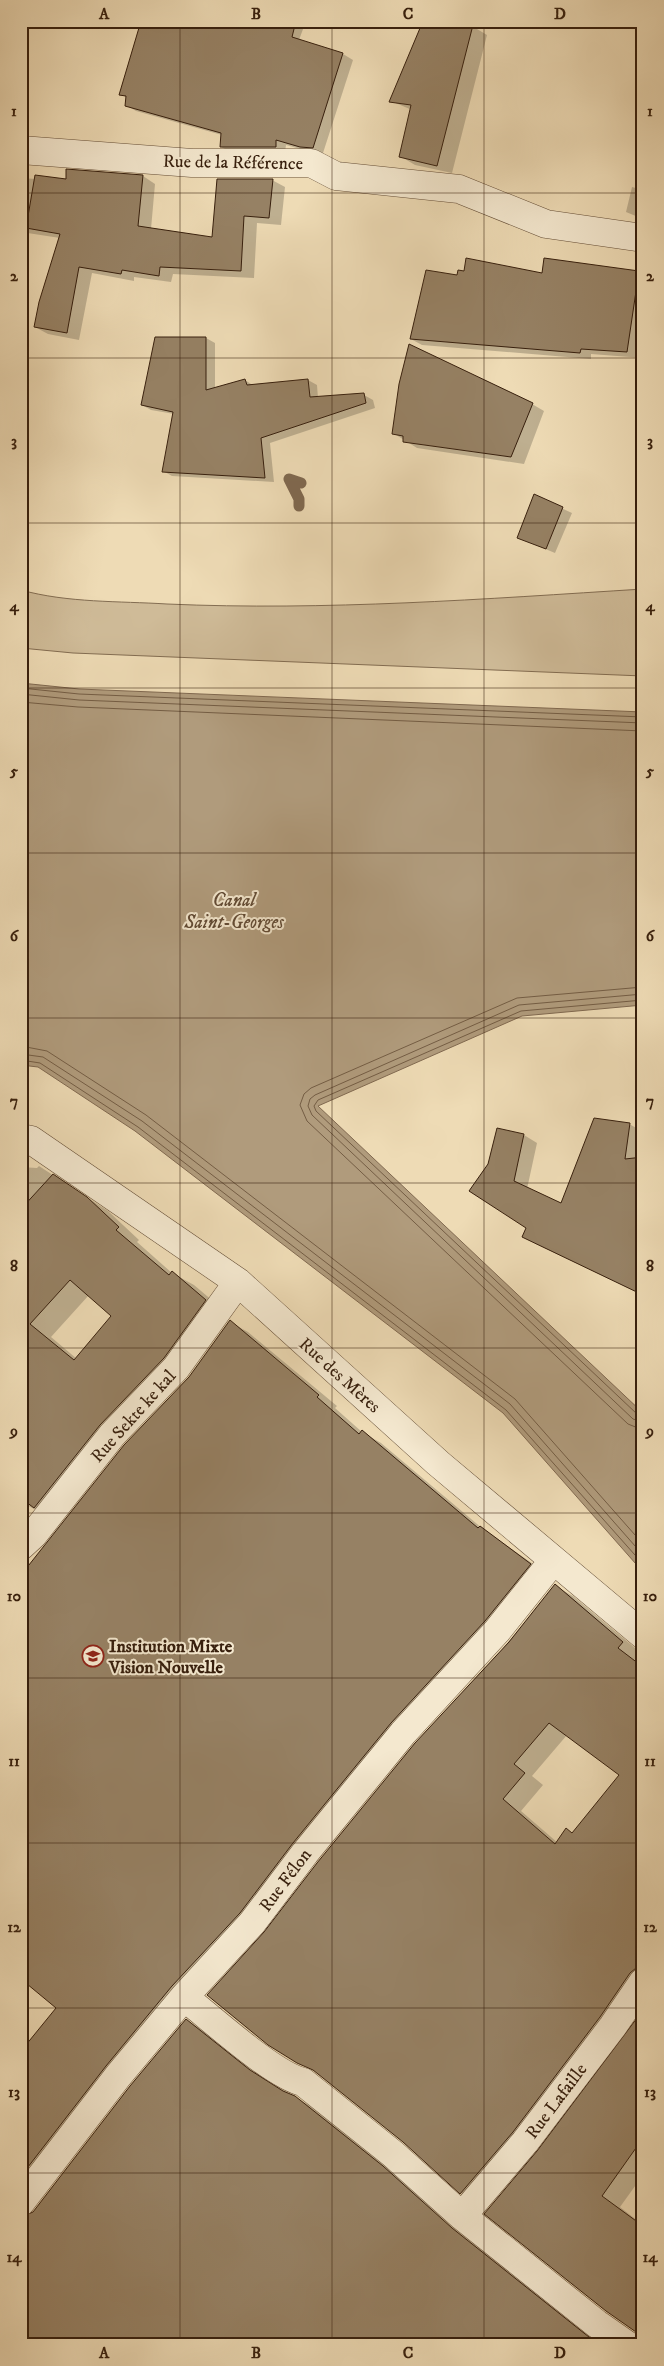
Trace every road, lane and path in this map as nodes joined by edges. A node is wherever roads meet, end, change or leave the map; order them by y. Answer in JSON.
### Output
{"nodes":[{"id":1,"x":21,"y":150,"type":"edge"},
{"id":2,"x":643,"y":238,"type":"edge"},
{"id":3,"x":21,"y":1138,"type":"edge"},
{"id":4,"x":238,"y":1282,"type":"junction"},
{"id":5,"x":21,"y":1546,"type":"edge"},
{"id":6,"x":552,"y":1560,"type":"junction"},
{"id":7,"x":643,"y":1634,"type":"edge"},
{"id":8,"x":643,"y":1982,"type":"edge"},
{"id":9,"x":184,"y":1997,"type":"junction"},
{"id":10,"x":21,"y":2202,"type":"edge"},
{"id":11,"x":462,"y":2216,"type":"junction"},
{"id":12,"x":627,"y":2345,"type":"edge"}],
"edges":[{"from":1,"to":2,"type":"street","name":"Rue de la Référence"},
{"from":3,"to":4,"type":"street","name":"Rue des Mères"},
{"from":4,"to":5,"type":"street","name":"Rue Sekte ke kal"},
{"from":4,"to":6,"type":"street","name":"Rue des Mères"},
{"from":6,"to":7,"type":"street","name":"Rue des Mères"},
{"from":6,"to":9,"type":"street","name":"Rue Félon"},
{"from":8,"to":11,"type":"street","name":"Rue Lafaille"},
{"from":9,"to":10,"type":"street","name":"Rue Félon"},
{"from":9,"to":11,"type":"street"},
{"from":11,"to":12,"type":"street"}]}
